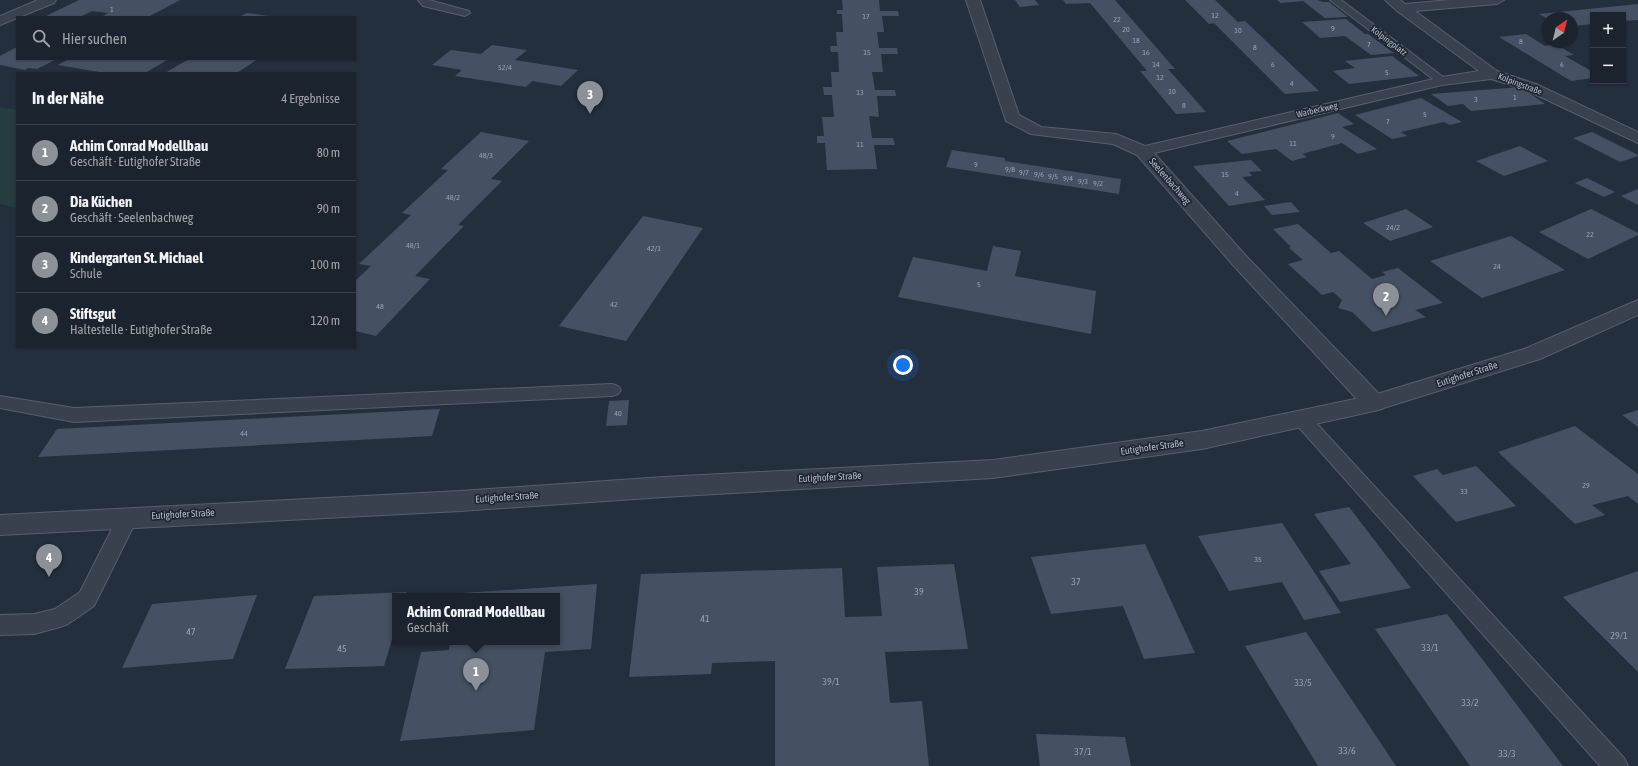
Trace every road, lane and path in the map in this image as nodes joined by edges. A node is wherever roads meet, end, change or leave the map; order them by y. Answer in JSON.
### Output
{"nodes":[{"id":1,"x":49,"y":0,"type":"edge"},
{"id":2,"x":423,"y":0,"type":"edge"},
{"id":3,"x":973,"y":0,"type":"edge"},
{"id":4,"x":1335,"y":0,"type":"edge"},
{"id":5,"x":1498,"y":0,"type":"edge"},
{"id":6,"x":1397,"y":4,"type":"edge"},
{"id":7,"x":465,"y":13,"type":"dead end"},
{"id":8,"x":19,"y":16,"type":"edge"},
{"id":9,"x":16,"y":18,"type":"edge"},
{"id":10,"x":1,"y":26,"type":"edge"},
{"id":11,"x":1492,"y":74,"type":"junction"},
{"id":12,"x":1442,"y":81,"type":"junction"},
{"id":13,"x":1638,"y":138,"type":"edge"},
{"id":14,"x":1143,"y":150,"type":"junction"},
{"id":15,"x":1638,"y":307,"type":"edge"},
{"id":16,"x":612,"y":390,"type":"dead end"},
{"id":17,"x":0,"y":402,"type":"edge"},
{"id":18,"x":1374,"y":403,"type":"junction"},
{"id":19,"x":1302,"y":418,"type":"junction"},
{"id":20,"x":128,"y":517,"type":"junction"},
{"id":21,"x":0,"y":525,"type":"edge"},
{"id":22,"x":0,"y":625,"type":"edge"},
{"id":23,"x":1616,"y":766,"type":"edge"}],
"edges":[{"from":1,"to":8,"type":"street"},
{"from":2,"to":7,"type":"lane"},
{"from":3,"to":14,"type":"street","name":"Seelenbachweg"},
{"from":4,"to":12,"type":"lane","name":"Kolpingplatz"},
{"from":5,"to":6,"type":"street"},
{"from":6,"to":11,"type":"street","name":"Kolpingstraße"},
{"from":9,"to":10,"type":"street"},
{"from":11,"to":12,"type":"street","name":"Warbeckweg"},
{"from":11,"to":13,"type":"street","name":"Kolpingstraße"},
{"from":12,"to":14,"type":"street","name":"Warbeckweg"},
{"from":14,"to":18,"type":"street","name":"Seelenbachweg"},
{"from":15,"to":18,"type":"street","name":"Eutighofer Straße"},
{"from":16,"to":17,"type":"lane"},
{"from":18,"to":19,"type":"street","name":"Eutighofer Straße"},
{"from":19,"to":20,"type":"street","name":"Eutighofer Straße"},
{"from":19,"to":23,"type":"lane"},
{"from":20,"to":21,"type":"street","name":"Eutighofer Straße"},
{"from":20,"to":22,"type":"lane"}]}
